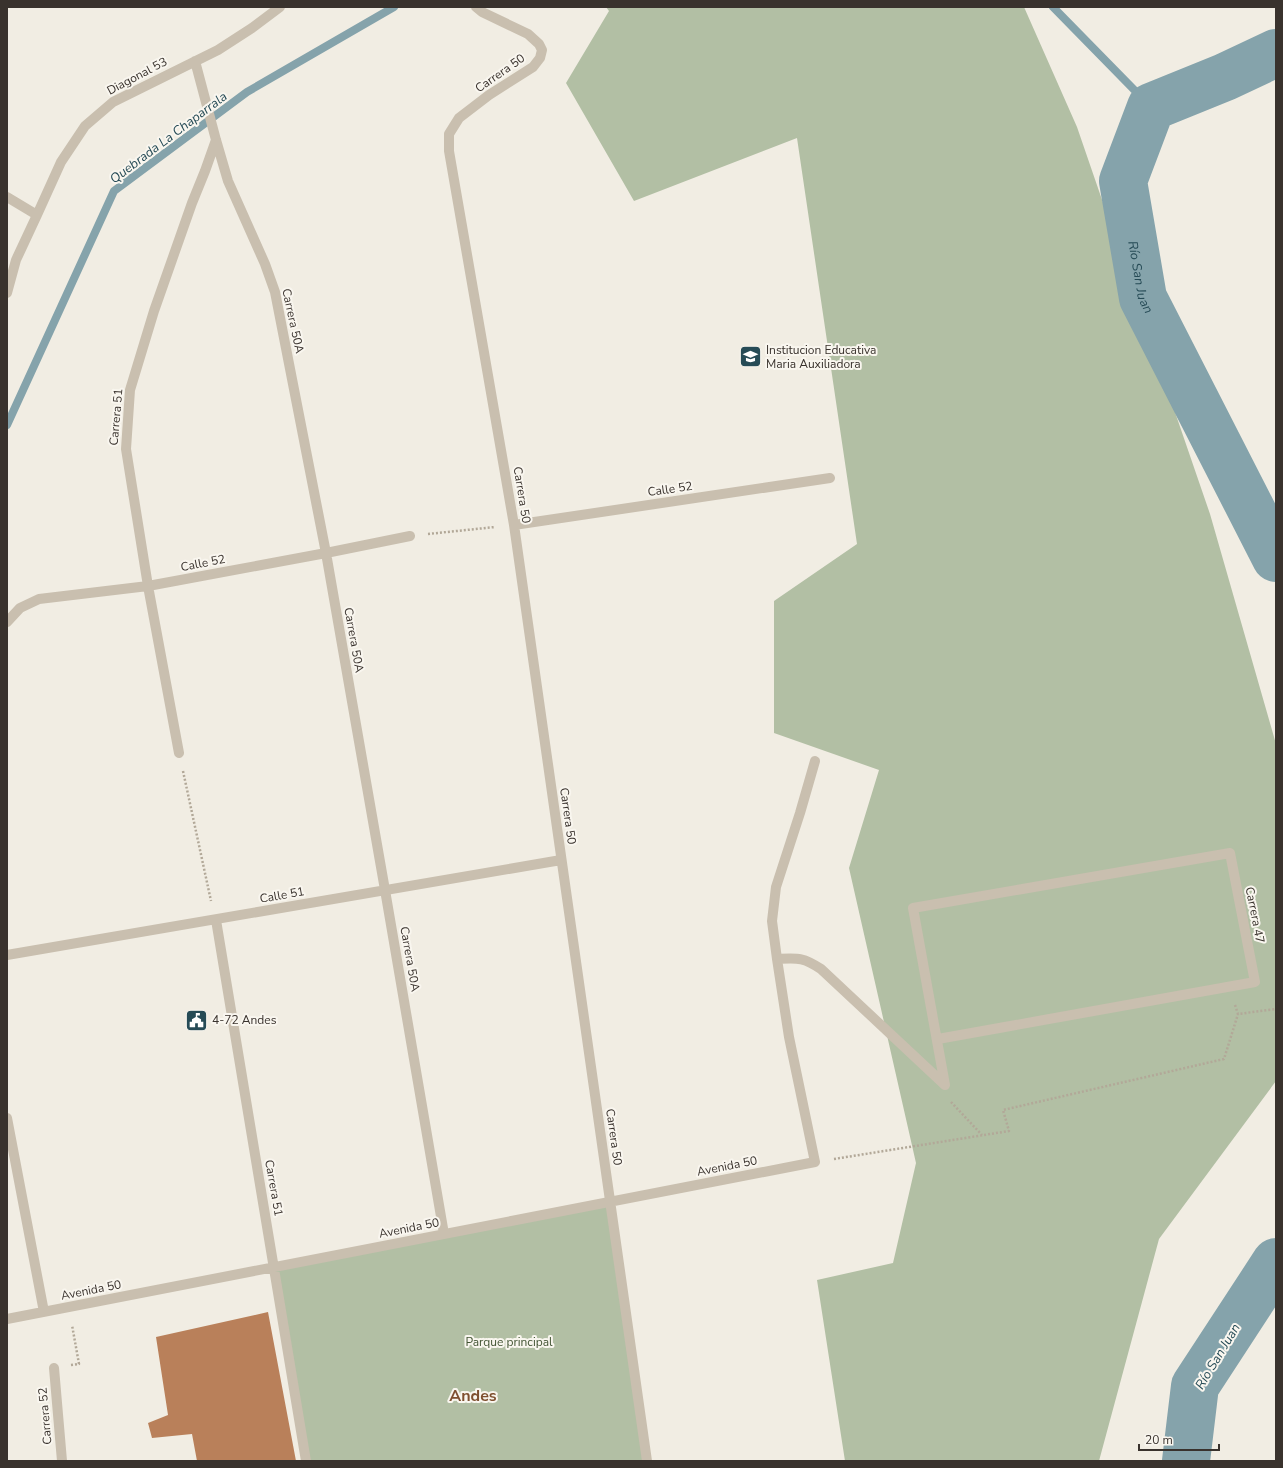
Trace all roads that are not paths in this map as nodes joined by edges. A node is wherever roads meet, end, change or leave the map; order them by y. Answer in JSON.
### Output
{"nodes":[{"id":1,"x":280,"y":7,"type":"edge"},
{"id":2,"x":476,"y":7,"type":"edge"},
{"id":3,"x":195,"y":61,"type":"junction"},
{"id":4,"x":216,"y":140,"type":"junction"},
{"id":5,"x":7,"y":197,"type":"edge"},
{"id":6,"x":37,"y":215,"type":"junction"},
{"id":7,"x":7,"y":293,"type":"edge"},
{"id":8,"x":830,"y":478,"type":"dead end"},
{"id":9,"x":514,"y":525,"type":"junction"},
{"id":10,"x":410,"y":536,"type":"road end"},
{"id":11,"x":326,"y":553,"type":"junction"},
{"id":12,"x":148,"y":586,"type":"junction"},
{"id":13,"x":7,"y":622,"type":"edge"},
{"id":14,"x":178,"y":753,"type":"road end"},
{"id":15,"x":815,"y":761,"type":"dead end"},
{"id":16,"x":561,"y":860,"type":"junction"},
{"id":17,"x":385,"y":890,"type":"junction"},
{"id":18,"x":216,"y":920,"type":"junction"},
{"id":19,"x":7,"y":955,"type":"edge"},
{"id":20,"x":777,"y":959,"type":"junction"},
{"id":21,"x":938,"y":1039,"type":"junction"},
{"id":22,"x":7,"y":1118,"type":"edge"},
{"id":23,"x":610,"y":1202,"type":"junction"},
{"id":24,"x":444,"y":1234,"type":"junction"},
{"id":25,"x":274,"y":1267,"type":"junction"},
{"id":26,"x":44,"y":1312,"type":"junction"},
{"id":27,"x":7,"y":1319,"type":"edge"},
{"id":28,"x":54,"y":1368,"type":"dead end"},
{"id":29,"x":62,"y":1461,"type":"edge"},
{"id":30,"x":306,"y":1461,"type":"edge"},
{"id":31,"x":647,"y":1461,"type":"edge"}],
"edges":[{"from":1,"to":3,"type":"street","name":"Diagonal 53"},
{"from":2,"to":9,"type":"street","name":"Carrera 50"},
{"from":3,"to":4,"type":"street","name":"Carrera 50A"},
{"from":3,"to":6,"type":"street","name":"Diagonal 53"},
{"from":4,"to":11,"type":"street","name":"Carrera 50A"},
{"from":4,"to":12,"type":"street","name":"Carrera 51"},
{"from":5,"to":6,"type":"street"},
{"from":6,"to":7,"type":"street","name":"Diagonal 53"},
{"from":8,"to":9,"type":"street","name":"Calle 52"},
{"from":9,"to":16,"type":"street","name":"Carrera 50"},
{"from":10,"to":11,"type":"street","name":"Calle 52"},
{"from":11,"to":12,"type":"street","name":"Calle 52"},
{"from":11,"to":17,"type":"street","name":"Carrera 50A"},
{"from":12,"to":13,"type":"street","name":"Calle 52"},
{"from":12,"to":14,"type":"street","name":"Carrera 51"},
{"from":15,"to":20,"type":"street"},
{"from":16,"to":17,"type":"street","name":"Calle 51"},
{"from":16,"to":23,"type":"street","name":"Carrera 50"},
{"from":17,"to":18,"type":"street","name":"Calle 51"},
{"from":17,"to":24,"type":"street","name":"Carrera 50A"},
{"from":18,"to":19,"type":"street","name":"Calle 51"},
{"from":18,"to":25,"type":"street","name":"Carrera 51"},
{"from":20,"to":21,"type":"street"},
{"from":20,"to":23,"type":"street","name":"Avenida 50"},
{"from":21,"to":21,"type":"street","name":"Carrera 47"},
{"from":22,"to":26,"type":"street"},
{"from":23,"to":24,"type":"street","name":"Avenida 50"},
{"from":23,"to":31,"type":"street","name":"Carrera 50"},
{"from":24,"to":25,"type":"street","name":"Avenida 50"},
{"from":25,"to":26,"type":"street","name":"Avenida 50"},
{"from":25,"to":30,"type":"street","name":"Carrera 51"},
{"from":26,"to":27,"type":"street","name":"Avenida 50"},
{"from":28,"to":29,"type":"street","name":"Carrera 52"}]}
